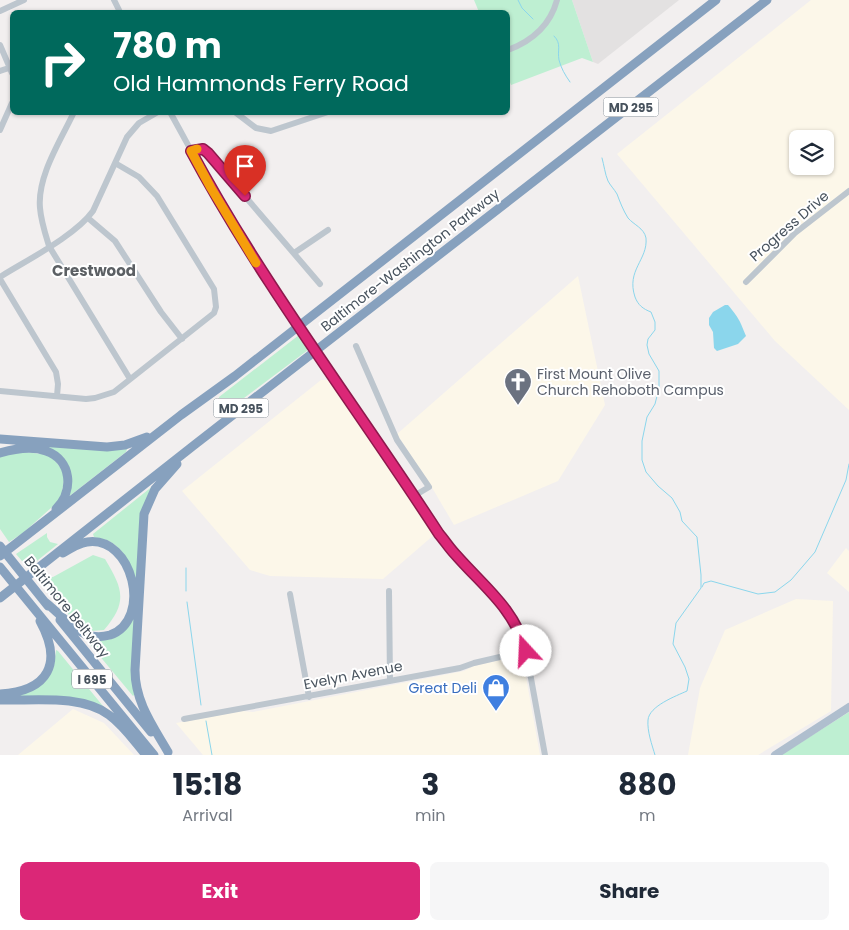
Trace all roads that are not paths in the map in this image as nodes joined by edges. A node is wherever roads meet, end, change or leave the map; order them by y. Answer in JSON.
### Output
{"nodes":[{"id":1,"x":24,"y":0,"type":"edge"},
{"id":2,"x":557,"y":0,"type":"edge"},
{"id":3,"x":716,"y":0,"type":"edge"},
{"id":4,"x":768,"y":0,"type":"edge"},
{"id":5,"x":0,"y":11,"type":"edge"},
{"id":6,"x":0,"y":45,"type":"edge"},
{"id":7,"x":510,"y":49,"type":"edge"},
{"id":8,"x":10,"y":65,"type":"edge"},
{"id":9,"x":10,"y":108,"type":"edge"},
{"id":10,"x":72,"y":115,"type":"edge"},
{"id":11,"x":153,"y":115,"type":"edge"},
{"id":12,"x":172,"y":115,"type":"edge"},
{"id":13,"x":239,"y":115,"type":"edge"},
{"id":14,"x":319,"y":115,"type":"edge"},
{"id":15,"x":0,"y":130,"type":"edge"},
{"id":16,"x":191,"y":151,"type":"junction"},
{"id":17,"x":115,"y":163,"type":"junction"},
{"id":18,"x":849,"y":192,"type":"edge"},
{"id":19,"x":88,"y":218,"type":"junction"},
{"id":20,"x":328,"y":230,"type":"dead end"},
{"id":21,"x":49,"y":246,"type":"junction"},
{"id":22,"x":294,"y":253,"type":"junction"},
{"id":23,"x":0,"y":278,"type":"edge"},
{"id":24,"x":746,"y":282,"type":"dead end"},
{"id":25,"x":320,"y":284,"type":"dead end"},
{"id":26,"x":182,"y":339,"type":"junction"},
{"id":27,"x":356,"y":346,"type":"dead end"},
{"id":28,"x":130,"y":379,"type":"junction"},
{"id":29,"x":0,"y":391,"type":"edge"},
{"id":30,"x":58,"y":396,"type":"junction"},
{"id":31,"x":181,"y":415,"type":"junction"},
{"id":32,"x":0,"y":438,"type":"edge"},
{"id":33,"x":193,"y":446,"type":"junction"},
{"id":34,"x":0,"y":453,"type":"edge"},
{"id":35,"x":414,"y":496,"type":"junction"},
{"id":36,"x":45,"y":520,"type":"junction"},
{"id":37,"x":1,"y":550,"type":"edge"},
{"id":38,"x":0,"y":567,"type":"edge"},
{"id":39,"x":29,"y":574,"type":"junction"},
{"id":40,"x":389,"y":591,"type":"dead end"},
{"id":41,"x":290,"y":594,"type":"dead end"},
{"id":42,"x":1,"y":597,"type":"edge"},
{"id":43,"x":45,"y":602,"type":"junction"},
{"id":44,"x":30,"y":603,"type":"junction"},
{"id":45,"x":526,"y":651,"type":"junction"},
{"id":46,"x":390,"y":681,"type":"junction"},
{"id":47,"x":0,"y":694,"type":"edge"},
{"id":48,"x":308,"y":697,"type":"junction"},
{"id":49,"x":0,"y":700,"type":"edge"},
{"id":50,"x":849,"y":707,"type":"edge"},
{"id":51,"x":184,"y":720,"type":"dead end"},
{"id":52,"x":169,"y":753,"type":"edge"},
{"id":53,"x":146,"y":755,"type":"edge"},
{"id":54,"x":154,"y":755,"type":"edge"},
{"id":55,"x":545,"y":755,"type":"edge"},
{"id":56,"x":774,"y":755,"type":"edge"}],
"edges":[{"from":1,"to":5,"type":"street"},
{"from":2,"to":7,"type":"street"},
{"from":3,"to":31,"type":"highway","name":"Baltimore-Washington Parkway","number":"MD 295"},
{"from":4,"to":33,"type":"highway","name":"Baltimore-Washington Parkway","number":"MD 295"},
{"from":6,"to":8,"type":"street"},
{"from":9,"to":15,"type":"street"},
{"from":10,"to":21,"type":"street"},
{"from":11,"to":17,"type":"street"},
{"from":12,"to":16,"type":"street"},
{"from":13,"to":14,"type":"street"},
{"from":16,"to":22,"type":"street"},
{"from":16,"to":35,"type":"street"},
{"from":17,"to":19,"type":"street"},
{"from":17,"to":26,"type":"street"},
{"from":18,"to":24,"type":"street","name":"Progress Drive"},
{"from":19,"to":21,"type":"street"},
{"from":19,"to":26,"type":"street"},
{"from":20,"to":22,"type":"street"},
{"from":21,"to":23,"type":"street"},
{"from":21,"to":28,"type":"street"},
{"from":22,"to":25,"type":"street"},
{"from":23,"to":30,"type":"street"},
{"from":26,"to":28,"type":"street"},
{"from":27,"to":35,"type":"street"},
{"from":28,"to":30,"type":"street"},
{"from":29,"to":30,"type":"street"},
{"from":31,"to":32,"type":"highway"},
{"from":31,"to":36,"type":"highway","name":"Baltimore-Washington Parkway","number":"MD 295"},
{"from":33,"to":39,"type":"highway","name":"Baltimore-Washington Parkway","number":"MD 295"},
{"from":33,"to":52,"type":"highway"},
{"from":34,"to":36,"type":"highway"},
{"from":35,"to":45,"type":"street"},
{"from":36,"to":37,"type":"highway","name":"Baltimore-Washington Parkway","number":"MD 295"},
{"from":37,"to":43,"type":"highway","name":"Baltimore Beltway","number":"I 695"},
{"from":38,"to":44,"type":"highway","name":"Baltimore Beltway","number":"I 695"},
{"from":39,"to":42,"type":"highway","name":"Baltimore-Washington Parkway","number":"MD 295"},
{"from":39,"to":43,"type":"highway"},
{"from":40,"to":46,"type":"street"},
{"from":41,"to":48,"type":"street"},
{"from":43,"to":52,"type":"highway","name":"Baltimore Beltway","number":"I 695"},
{"from":44,"to":47,"type":"highway"},
{"from":44,"to":54,"type":"highway","name":"Baltimore Beltway","number":"I 695"},
{"from":45,"to":46,"type":"street","name":"Evelyn Avenue"},
{"from":45,"to":55,"type":"street"},
{"from":46,"to":48,"type":"street","name":"Evelyn Avenue"},
{"from":48,"to":51,"type":"street","name":"Evelyn Avenue"},
{"from":49,"to":53,"type":"highway"},
{"from":50,"to":56,"type":"main road"}]}
